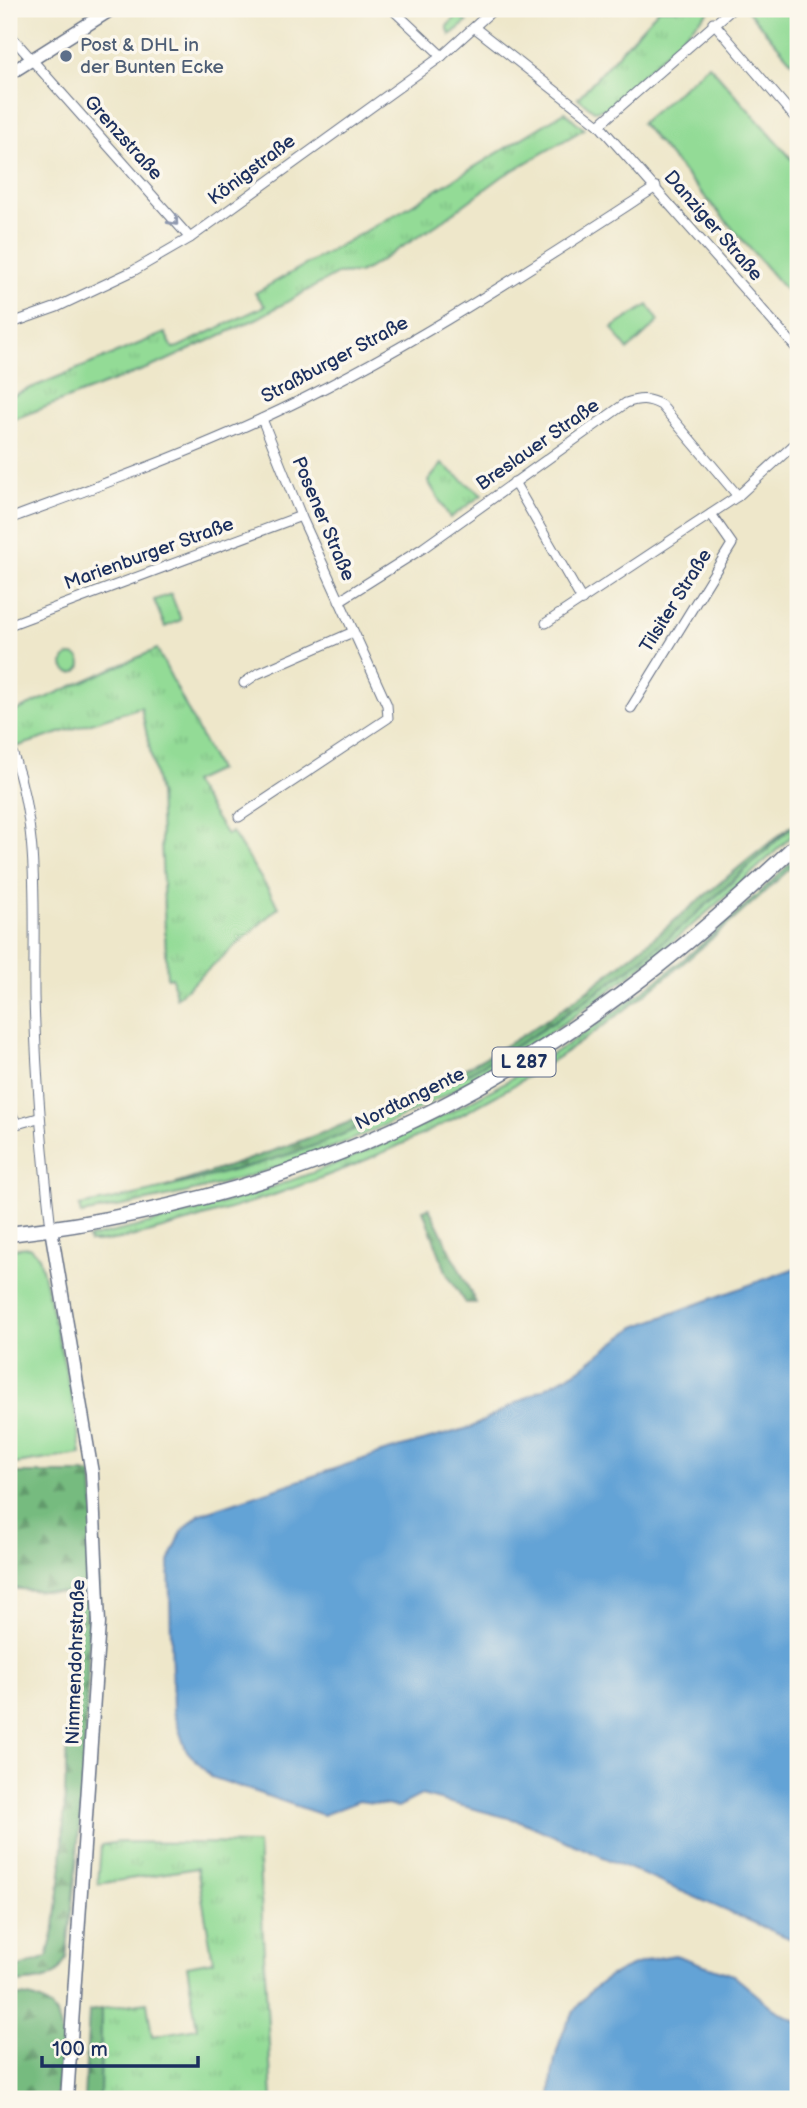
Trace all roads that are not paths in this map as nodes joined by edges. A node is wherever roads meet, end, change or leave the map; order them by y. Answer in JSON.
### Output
{"nodes":[{"id":1,"x":112,"y":9,"type":"edge"},
{"id":2,"x":392,"y":9,"type":"edge"},
{"id":3,"x":494,"y":9,"type":"edge"},
{"id":4,"x":732,"y":9,"type":"edge"},
{"id":5,"x":713,"y":22,"type":"junction"},
{"id":6,"x":475,"y":28,"type":"junction"},
{"id":7,"x":9,"y":34,"type":"edge"},
{"id":8,"x":442,"y":56,"type":"junction"},
{"id":9,"x":30,"y":61,"type":"junction"},
{"id":10,"x":9,"y":74,"type":"edge"},
{"id":11,"x":798,"y":121,"type":"edge"},
{"id":12,"x":599,"y":125,"type":"junction"},
{"id":13,"x":656,"y":187,"type":"junction"},
{"id":14,"x":190,"y":238,"type":"junction"},
{"id":15,"x":9,"y":324,"type":"edge"},
{"id":16,"x":798,"y":350,"type":"edge"},
{"id":17,"x":262,"y":419,"type":"junction"},
{"id":18,"x":798,"y":441,"type":"edge"},
{"id":19,"x":514,"y":482,"type":"junction"},
{"id":20,"x":738,"y":496,"type":"junction"},
{"id":21,"x":711,"y":514,"type":"junction"},
{"id":22,"x":301,"y":516,"type":"junction"},
{"id":23,"x":9,"y":519,"type":"edge"},
{"id":24,"x":582,"y":600,"type":"junction"},
{"id":25,"x":339,"y":601,"type":"junction"},
{"id":26,"x":546,"y":623,"type":"dead end"},
{"id":27,"x":9,"y":625,"type":"edge"},
{"id":28,"x":353,"y":632,"type":"junction"},
{"id":29,"x":244,"y":683,"type":"dead end"},
{"id":30,"x":631,"y":708,"type":"dead end"},
{"id":31,"x":9,"y":744,"type":"edge"},
{"id":32,"x":239,"y":817,"type":"dead end"},
{"id":33,"x":798,"y":842,"type":"edge"},
{"id":34,"x":9,"y":1110,"type":"edge"},
{"id":35,"x":38,"y":1118,"type":"junction"},
{"id":36,"x":51,"y":1229,"type":"junction"},
{"id":37,"x":9,"y":1234,"type":"edge"},
{"id":38,"x":67,"y":2099,"type":"edge"}],
"edges":[{"from":1,"to":9,"type":"street"},
{"from":2,"to":8,"type":"street"},
{"from":3,"to":6,"type":"street","name":"Königstraße"},
{"from":4,"to":5,"type":"street"},
{"from":5,"to":11,"type":"street"},
{"from":5,"to":12,"type":"street"},
{"from":6,"to":8,"type":"street","name":"Königstraße"},
{"from":6,"to":12,"type":"street","name":"Danziger Straße"},
{"from":7,"to":9,"type":"street","name":"Grenzstraße"},
{"from":8,"to":14,"type":"street","name":"Königstraße"},
{"from":9,"to":10,"type":"street"},
{"from":9,"to":14,"type":"street","name":"Grenzstraße","one_way":true},
{"from":12,"to":13,"type":"street","name":"Danziger Straße"},
{"from":13,"to":16,"type":"street","name":"Danziger Straße"},
{"from":13,"to":17,"type":"street","name":"Straßburger Straße"},
{"from":14,"to":15,"type":"street","name":"Königstraße"},
{"from":17,"to":22,"type":"street","name":"Posener Straße"},
{"from":17,"to":23,"type":"street","name":"Straßburger Straße"},
{"from":18,"to":20,"type":"street","name":"Tilsiter Straße"},
{"from":19,"to":20,"type":"street","name":"Breslauer Straße"},
{"from":19,"to":24,"type":"street"},
{"from":19,"to":25,"type":"street","name":"Breslauer Straße"},
{"from":20,"to":21,"type":"street","name":"Tilsiter Straße"},
{"from":21,"to":24,"type":"street","name":"Tilsiter Straße"},
{"from":21,"to":30,"type":"street","name":"Tilsiter Straße"},
{"from":22,"to":25,"type":"street","name":"Posener Straße"},
{"from":22,"to":27,"type":"street","name":"Marienburger Straße"},
{"from":24,"to":26,"type":"street","name":"Tilsiter Straße"},
{"from":25,"to":28,"type":"street","name":"Posener Straße"},
{"from":28,"to":29,"type":"street"},
{"from":28,"to":32,"type":"street","name":"Posener Straße"},
{"from":31,"to":35,"type":"street"},
{"from":33,"to":36,"type":"main road","name":"Nordtangente","number":"L 287"},
{"from":34,"to":35,"type":"street"},
{"from":35,"to":36,"type":"street"},
{"from":36,"to":37,"type":"main road","name":"Nordtangente","number":"L 287"},
{"from":36,"to":38,"type":"street","name":"Nimmendohrstraße"}]}
